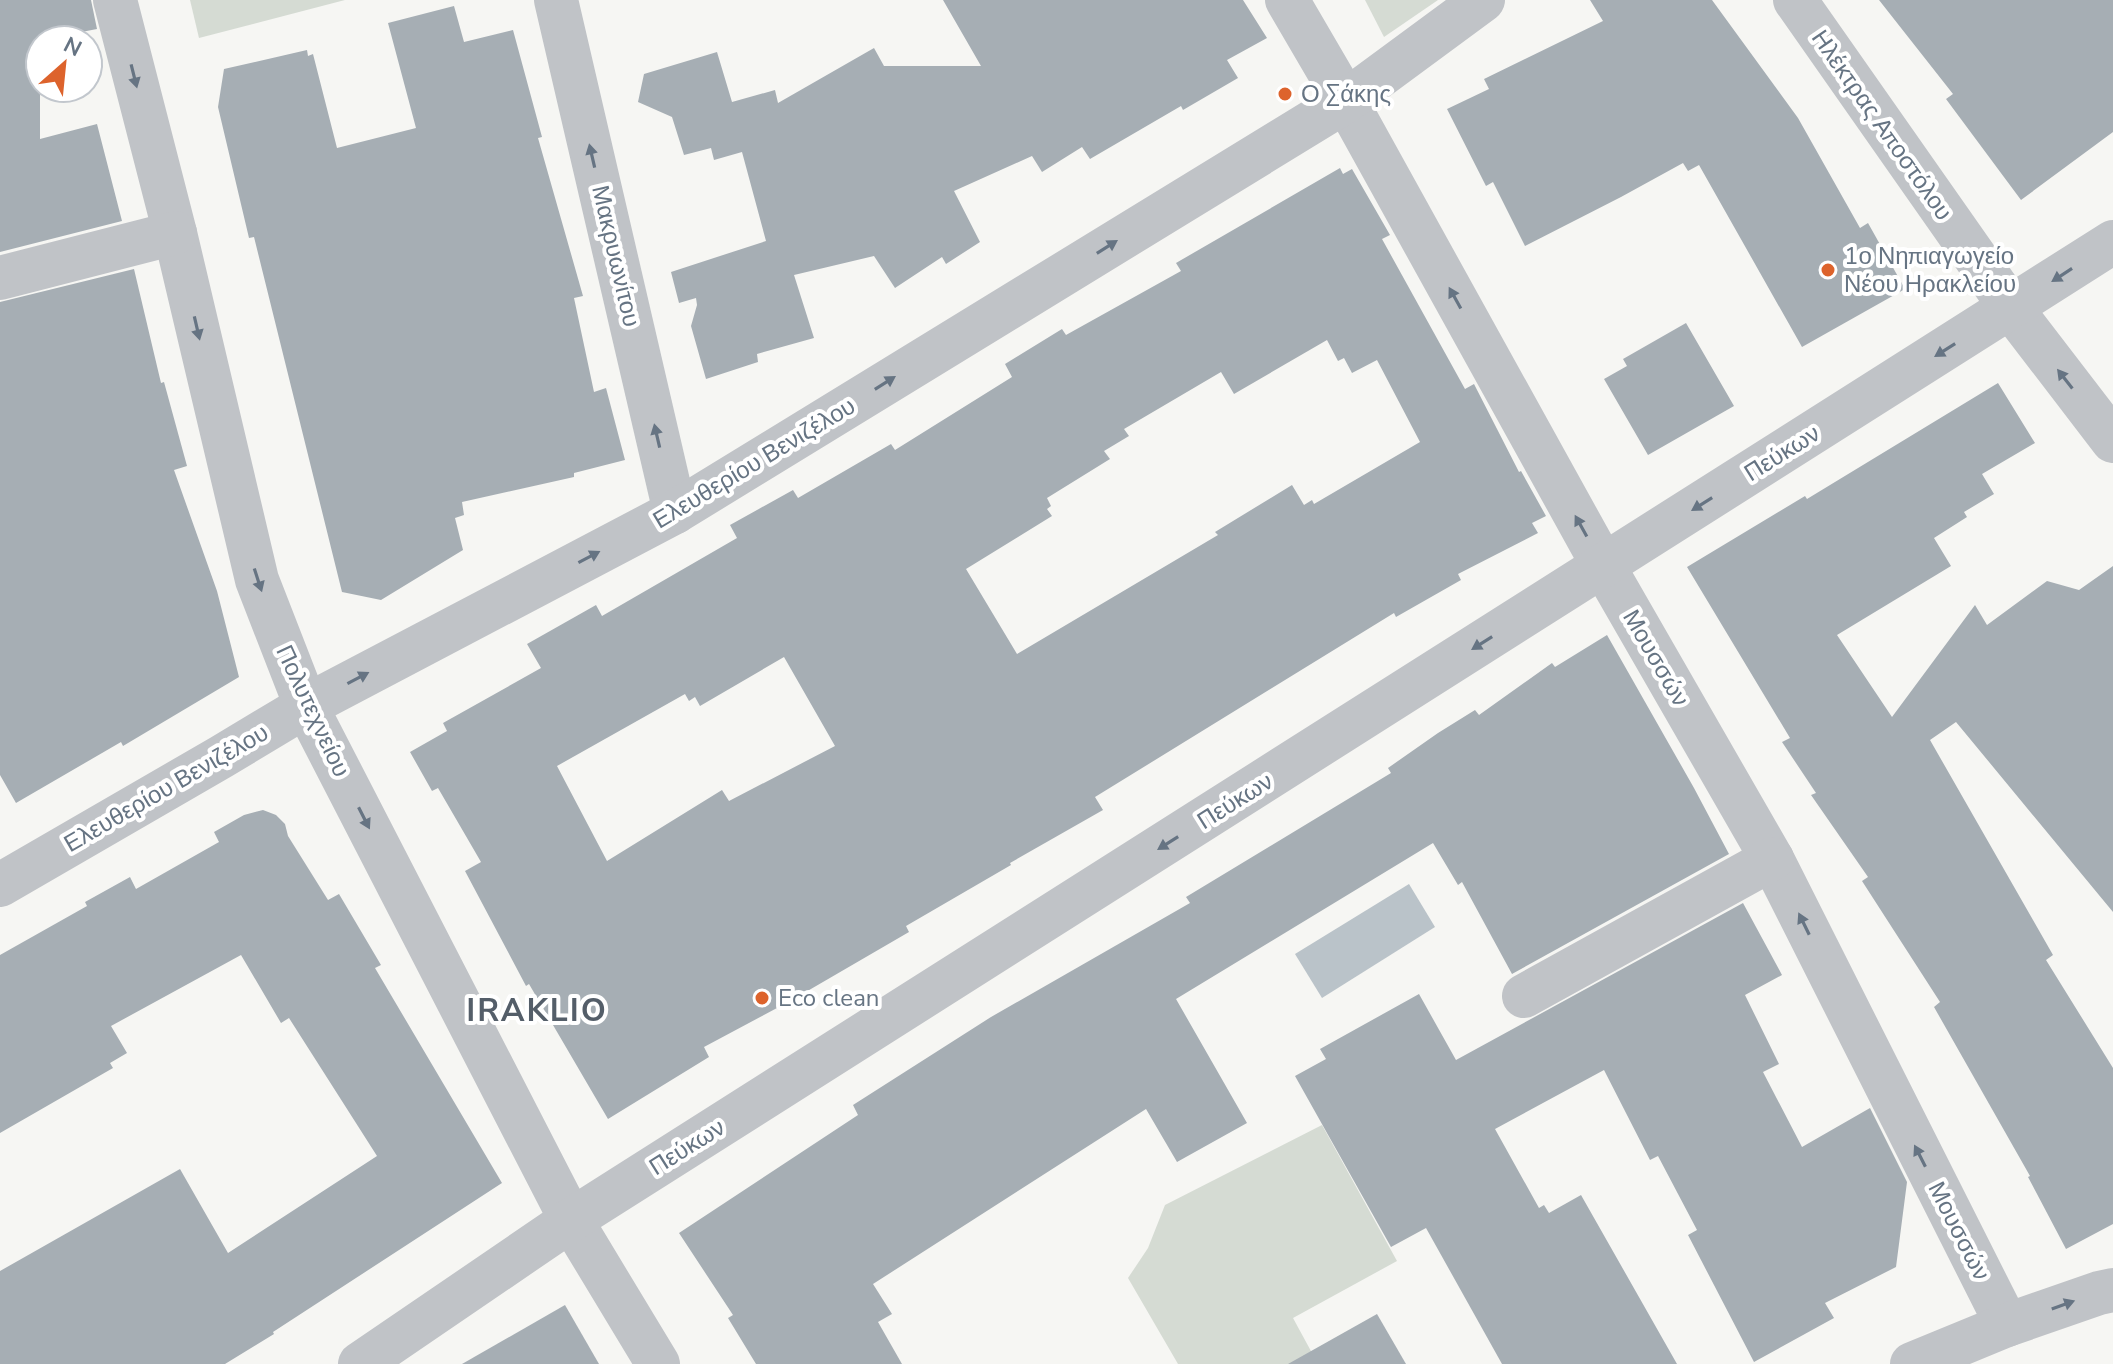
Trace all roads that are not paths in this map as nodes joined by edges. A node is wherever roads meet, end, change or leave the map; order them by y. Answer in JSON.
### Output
{"nodes":[{"id":1,"x":115,"y":0,"type":"edge"},
{"id":2,"x":556,"y":0,"type":"edge"},
{"id":3,"x":1287,"y":0,"type":"edge"},
{"id":4,"x":1483,"y":0,"type":"edge"},
{"id":5,"x":1795,"y":0,"type":"edge"},
{"id":6,"x":1346,"y":101,"type":"junction"},
{"id":7,"x":175,"y":233,"type":"junction"},
{"id":8,"x":2113,"y":242,"type":"edge"},
{"id":9,"x":0,"y":278,"type":"edge"},
{"id":10,"x":2011,"y":308,"type":"junction"},
{"id":11,"x":2113,"y":441,"type":"edge"},
{"id":12,"x":675,"y":512,"type":"junction"},
{"id":13,"x":1604,"y":567,"type":"junction"},
{"id":14,"x":306,"y":706,"type":"junction"},
{"id":15,"x":1772,"y":859,"type":"junction"},
{"id":16,"x":0,"y":885,"type":"edge"},
{"id":17,"x":1524,"y":996,"type":"dead end"},
{"id":18,"x":571,"y":1220,"type":"junction"},
{"id":19,"x":2113,"y":1290,"type":"edge"},
{"id":20,"x":2007,"y":1325,"type":"junction"},
{"id":21,"x":360,"y":1364,"type":"edge"},
{"id":22,"x":658,"y":1364,"type":"edge"},
{"id":23,"x":1912,"y":1364,"type":"edge"}],
"edges":[{"from":1,"to":7,"type":"street","name":"Πολυτεχνείου","one_way":true},
{"from":12,"to":2,"type":"street","name":"Μακρυωνίτου","one_way":true},
{"from":3,"to":6,"type":"street","name":"Μουσσών"},
{"from":4,"to":6,"type":"street","name":"Ελευθερίου Βενιζέλου"},
{"from":5,"to":10,"type":"street","name":"Ηλέκτρας Αποστόλου"},
{"from":12,"to":6,"type":"street","name":"Ελευθερίου Βενιζέλου","one_way":true},
{"from":13,"to":6,"type":"street","name":"Μουσσών","one_way":true},
{"from":7,"to":9,"type":"street"},
{"from":7,"to":14,"type":"street","name":"Πολυτεχνείου","one_way":true},
{"from":8,"to":10,"type":"street","name":"Πεύκων","one_way":true},
{"from":11,"to":10,"type":"street","name":"Ηλέκτρας Αποστόλου","one_way":true},
{"from":10,"to":13,"type":"street","name":"Πεύκων","one_way":true},
{"from":14,"to":12,"type":"street","name":"Ελευθερίου Βενιζέλου","one_way":true},
{"from":13,"to":15,"type":"street","name":"Μουσσών"},
{"from":13,"to":18,"type":"street","name":"Πεύκων","one_way":true},
{"from":14,"to":16,"type":"street","name":"Ελευθερίου Βενιζέλου"},
{"from":14,"to":18,"type":"street","name":"Πολυτεχνείου","one_way":true},
{"from":15,"to":17,"type":"street"},
{"from":20,"to":15,"type":"street","name":"Μουσσών","one_way":true},
{"from":18,"to":21,"type":"street","name":"Πεύκων"},
{"from":18,"to":22,"type":"street","name":"Πολυτεχνείου"},
{"from":20,"to":19,"type":"street","one_way":true},
{"from":20,"to":23,"type":"street"}]}
